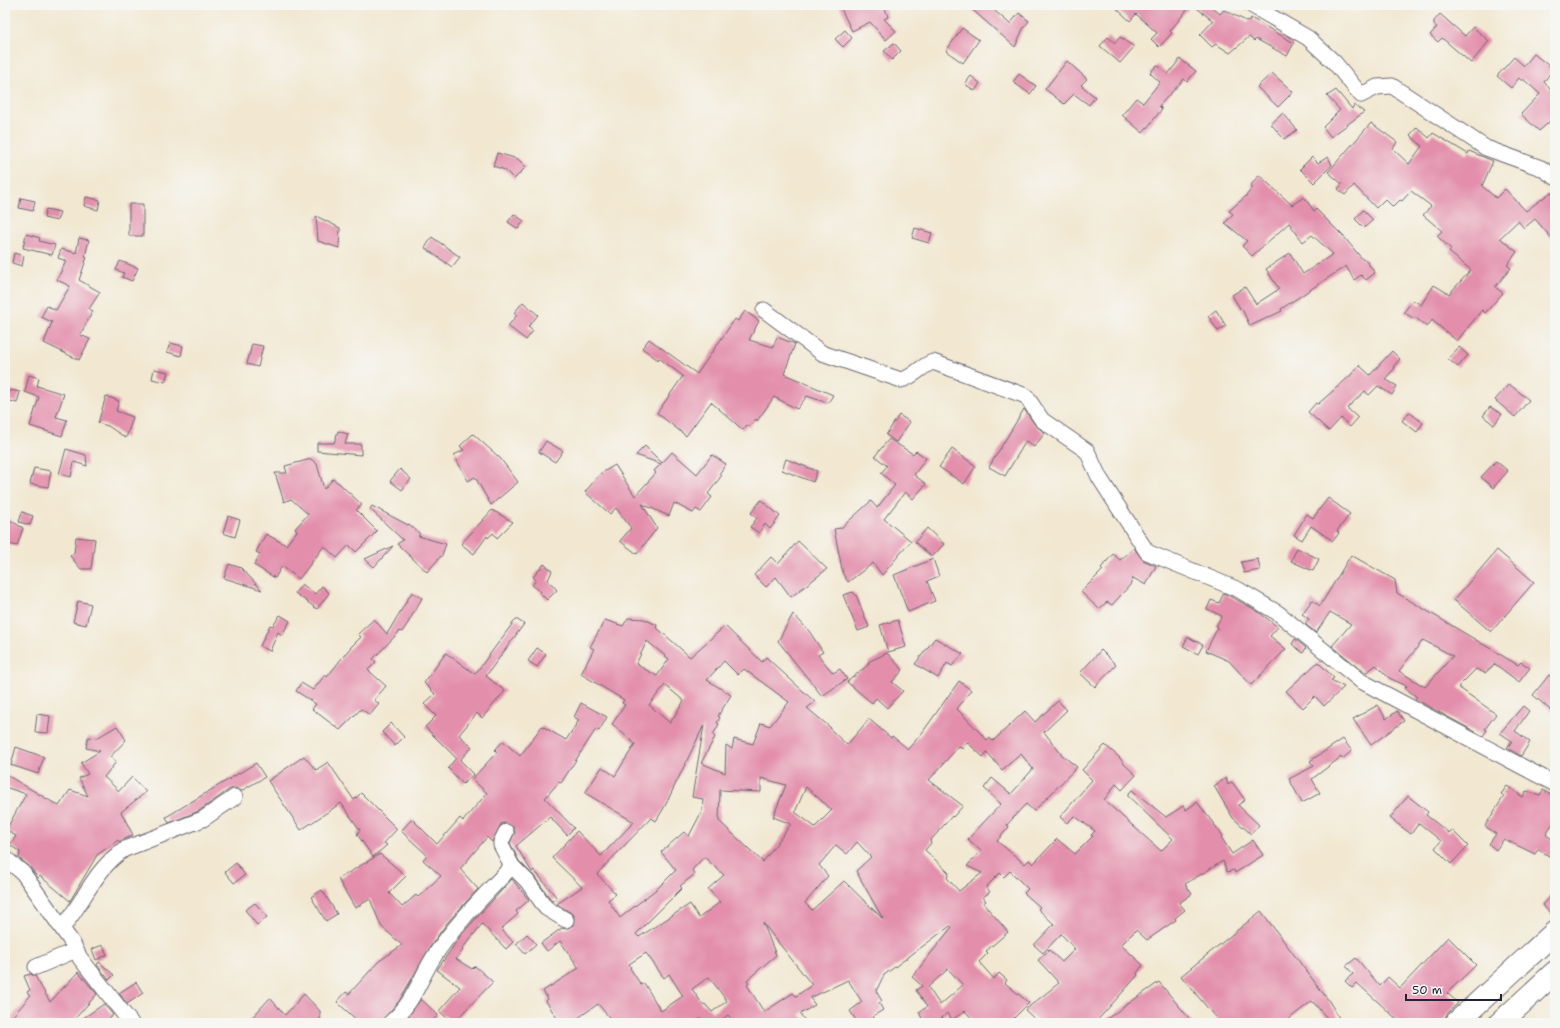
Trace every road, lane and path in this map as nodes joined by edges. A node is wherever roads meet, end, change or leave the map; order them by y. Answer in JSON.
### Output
{"nodes":[{"id":1,"x":1250,"y":5,"type":"edge"},
{"id":2,"x":1555,"y":177,"type":"edge"},
{"id":3,"x":764,"y":310,"type":"dead end"},
{"id":4,"x":1555,"y":784,"type":"edge"},
{"id":5,"x":235,"y":797,"type":"dead end"},
{"id":6,"x":506,"y":832,"type":"dead end"},
{"id":7,"x":5,"y":858,"type":"edge"},
{"id":8,"x":512,"y":866,"type":"junction"},
{"id":9,"x":566,"y":920,"type":"dead end"},
{"id":10,"x":62,"y":928,"type":"junction"},
{"id":11,"x":1555,"y":932,"type":"edge"},
{"id":12,"x":76,"y":950,"type":"junction"},
{"id":13,"x":36,"y":967,"type":"dead end"},
{"id":14,"x":1555,"y":972,"type":"edge"},
{"id":15,"x":131,"y":1023,"type":"edge"},
{"id":16,"x":390,"y":1023,"type":"edge"},
{"id":17,"x":1456,"y":1023,"type":"edge"},
{"id":18,"x":1500,"y":1023,"type":"edge"}],
"edges":[{"from":1,"to":2,"type":"street"},
{"from":3,"to":4,"type":"street"},
{"from":5,"to":10,"type":"street"},
{"from":6,"to":8,"type":"street"},
{"from":7,"to":10,"type":"street"},
{"from":8,"to":9,"type":"street"},
{"from":8,"to":16,"type":"street"},
{"from":10,"to":12,"type":"street"},
{"from":11,"to":17,"type":"highway"},
{"from":12,"to":13,"type":"street"},
{"from":12,"to":15,"type":"street"},
{"from":14,"to":18,"type":"highway"}]}
